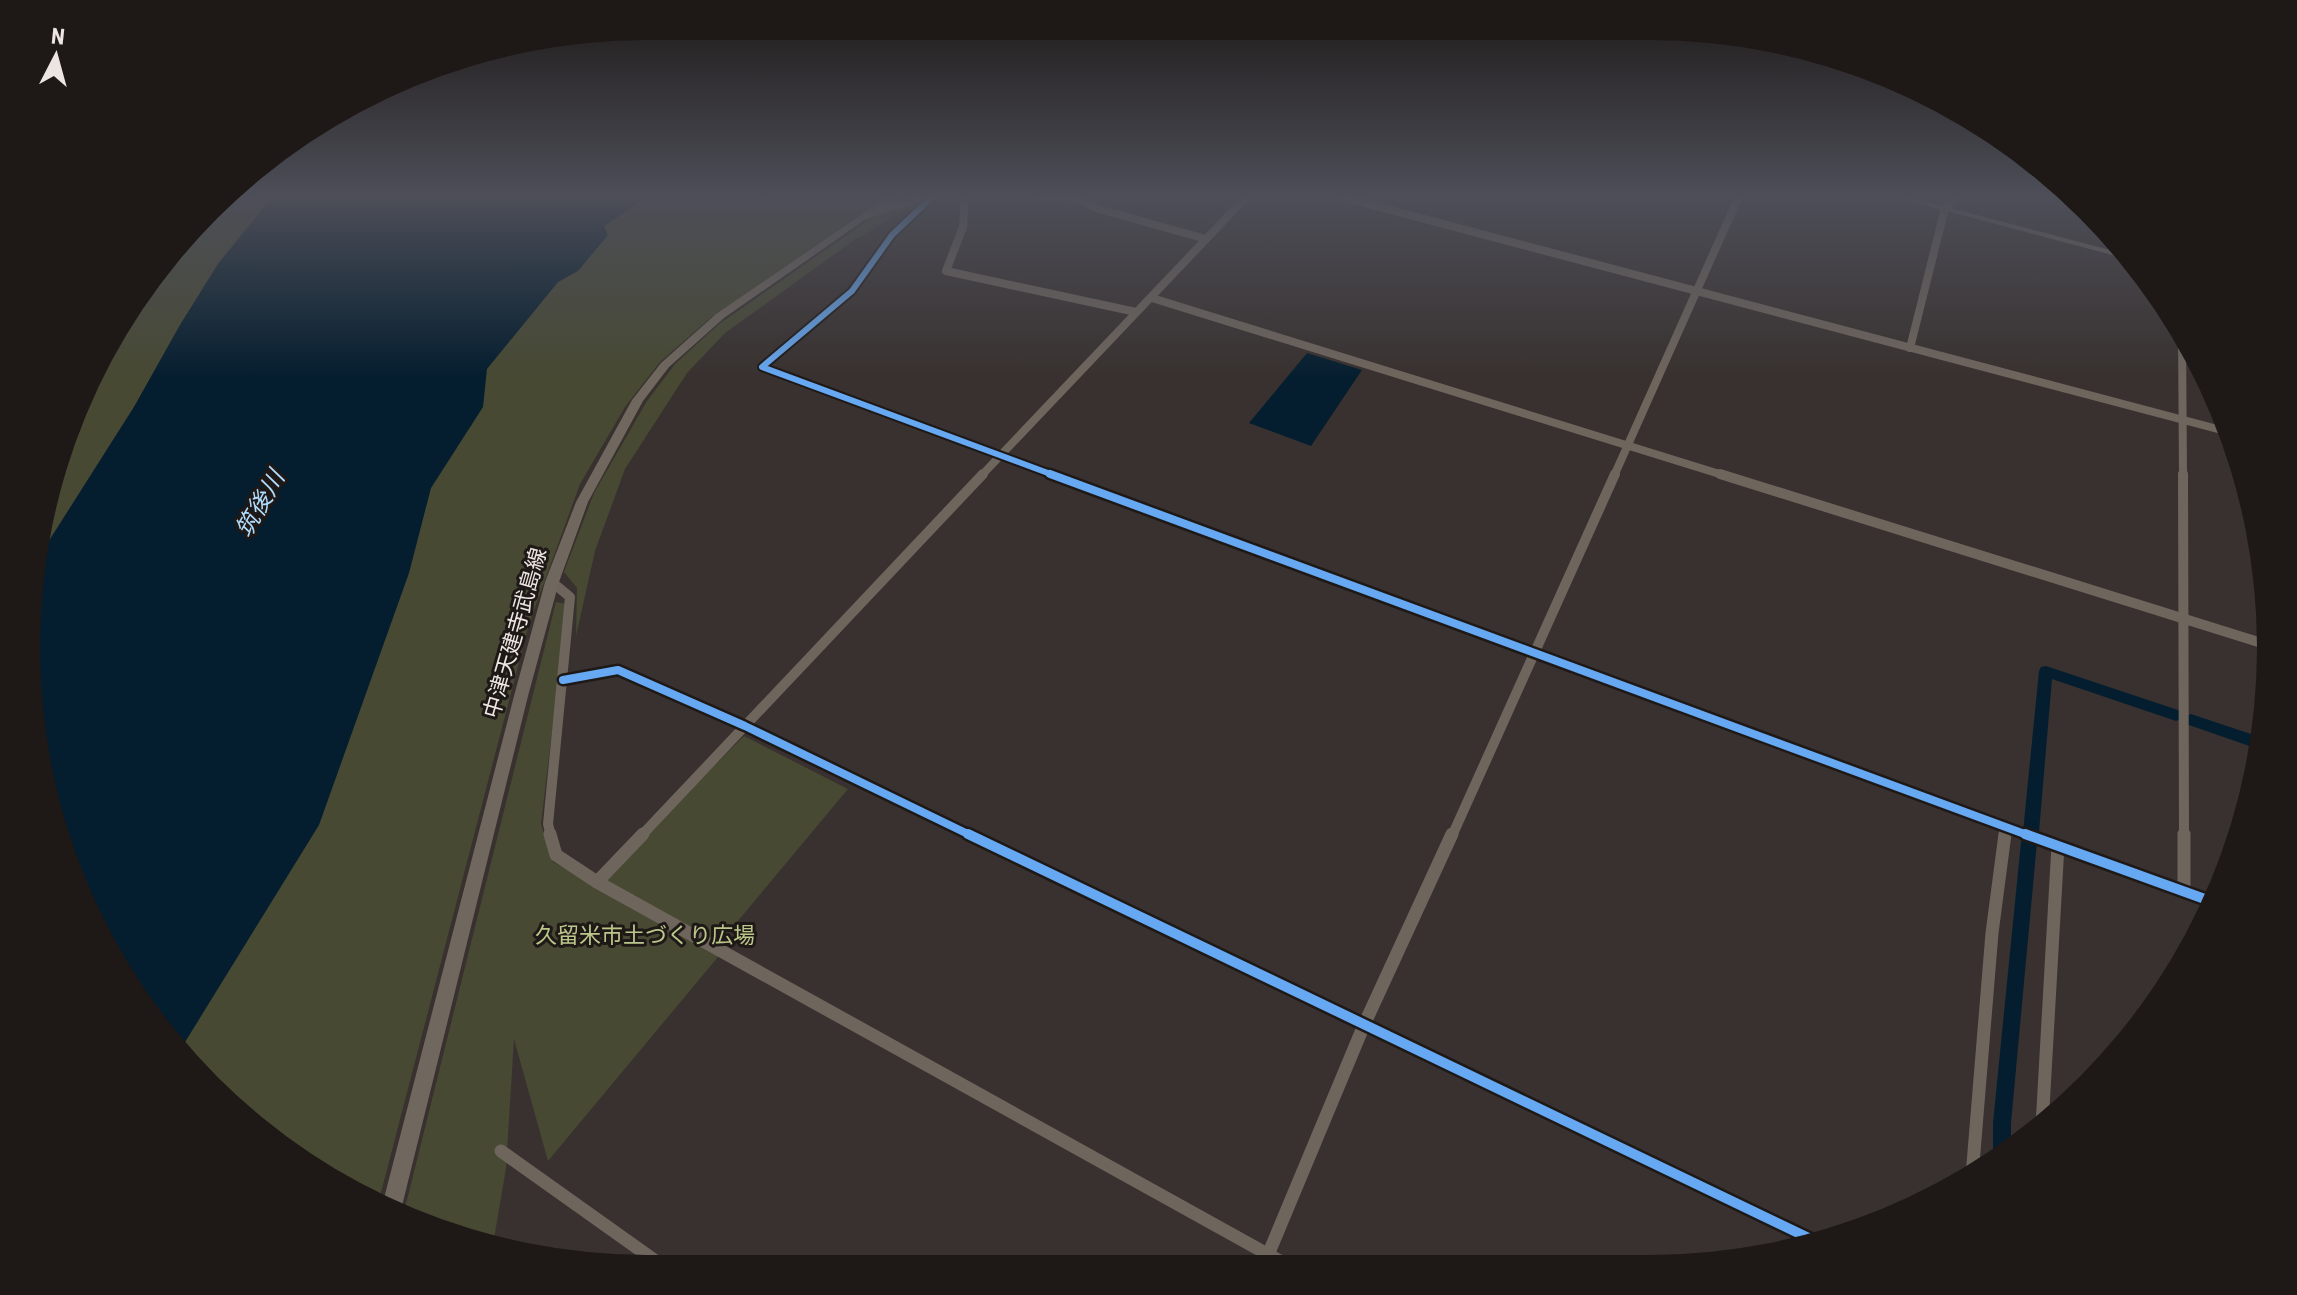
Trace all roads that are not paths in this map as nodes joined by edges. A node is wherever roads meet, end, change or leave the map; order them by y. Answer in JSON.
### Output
{"nodes":[{"id":1,"x":806,"y":256,"type":"edge"},
{"id":2,"x":877,"y":256,"type":"edge"},
{"id":3,"x":952,"y":256,"type":"edge"},
{"id":4,"x":1190,"y":256,"type":"edge"},
{"id":5,"x":1568,"y":256,"type":"edge"},
{"id":6,"x":1711,"y":256,"type":"edge"},
{"id":7,"x":1933,"y":256,"type":"edge"},
{"id":8,"x":1696,"y":290,"type":"junction"},
{"id":9,"x":1152,"y":298,"type":"junction"},
{"id":10,"x":1136,"y":312,"type":"junction"},
{"id":11,"x":1910,"y":348,"type":"junction"},
{"id":12,"x":2182,"y":356,"type":"edge"},
{"id":13,"x":2182,"y":420,"type":"junction"},
{"id":14,"x":2216,"y":429,"type":"edge"},
{"id":15,"x":1629,"y":444,"type":"junction"},
{"id":16,"x":1002,"y":456,"type":"junction"},
{"id":17,"x":552,"y":582,"type":"junction"},
{"id":18,"x":2183,"y":618,"type":"junction"},
{"id":19,"x":2257,"y":641,"type":"edge"},
{"id":20,"x":1535,"y":655,"type":"junction"},
{"id":21,"x":563,"y":680,"type":"junction"},
{"id":22,"x":745,"y":726,"type":"junction"},
{"id":23,"x":2006,"y":826,"type":"junction"},
{"id":24,"x":2058,"y":845,"type":"junction"},
{"id":25,"x":597,"y":882,"type":"junction"},
{"id":26,"x":2184,"y":891,"type":"junction"},
{"id":27,"x":2202,"y":898,"type":"edge"},
{"id":28,"x":1364,"y":1025,"type":"junction"},
{"id":29,"x":2043,"y":1110,"type":"edge"},
{"id":30,"x":501,"y":1151,"type":"dead end"},
{"id":31,"x":1973,"y":1162,"type":"edge"},
{"id":32,"x":394,"y":1199,"type":"edge"},
{"id":33,"x":1802,"y":1235,"type":"edge"},
{"id":34,"x":647,"y":1255,"type":"edge"},
{"id":35,"x":1268,"y":1255,"type":"joint"}],
"edges":[{"from":1,"to":17,"type":"main road","name":"中津天建寺武島線"},
{"from":2,"to":16,"type":"street"},
{"from":3,"to":10,"type":"street"},
{"from":4,"to":9,"type":"street"},
{"from":5,"to":8,"type":"street"},
{"from":6,"to":8,"type":"street"},
{"from":7,"to":11,"type":"street"},
{"from":8,"to":11,"type":"street"},
{"from":8,"to":15,"type":"street"},
{"from":9,"to":10,"type":"street"},
{"from":9,"to":15,"type":"street"},
{"from":10,"to":16,"type":"street"},
{"from":11,"to":13,"type":"street"},
{"from":12,"to":13,"type":"street"},
{"from":13,"to":14,"type":"street"},
{"from":13,"to":18,"type":"street"},
{"from":15,"to":18,"type":"street"},
{"from":15,"to":20,"type":"street"},
{"from":16,"to":20,"type":"street"},
{"from":16,"to":22,"type":"street"},
{"from":17,"to":21,"type":"street"},
{"from":17,"to":32,"type":"main road","name":"中津天建寺武島線"},
{"from":18,"to":19,"type":"street"},
{"from":18,"to":26,"type":"street"},
{"from":20,"to":23,"type":"street"},
{"from":20,"to":28,"type":"street"},
{"from":21,"to":22,"type":"street"},
{"from":21,"to":25,"type":"street"},
{"from":22,"to":25,"type":"street"},
{"from":22,"to":28,"type":"street"},
{"from":23,"to":24,"type":"street"},
{"from":23,"to":31,"type":"street"},
{"from":24,"to":26,"type":"street"},
{"from":24,"to":29,"type":"street"},
{"from":25,"to":35,"type":"street"},
{"from":26,"to":27,"type":"street"},
{"from":28,"to":33,"type":"street"},
{"from":28,"to":35,"type":"street"},
{"from":30,"to":34,"type":"street"}]}
